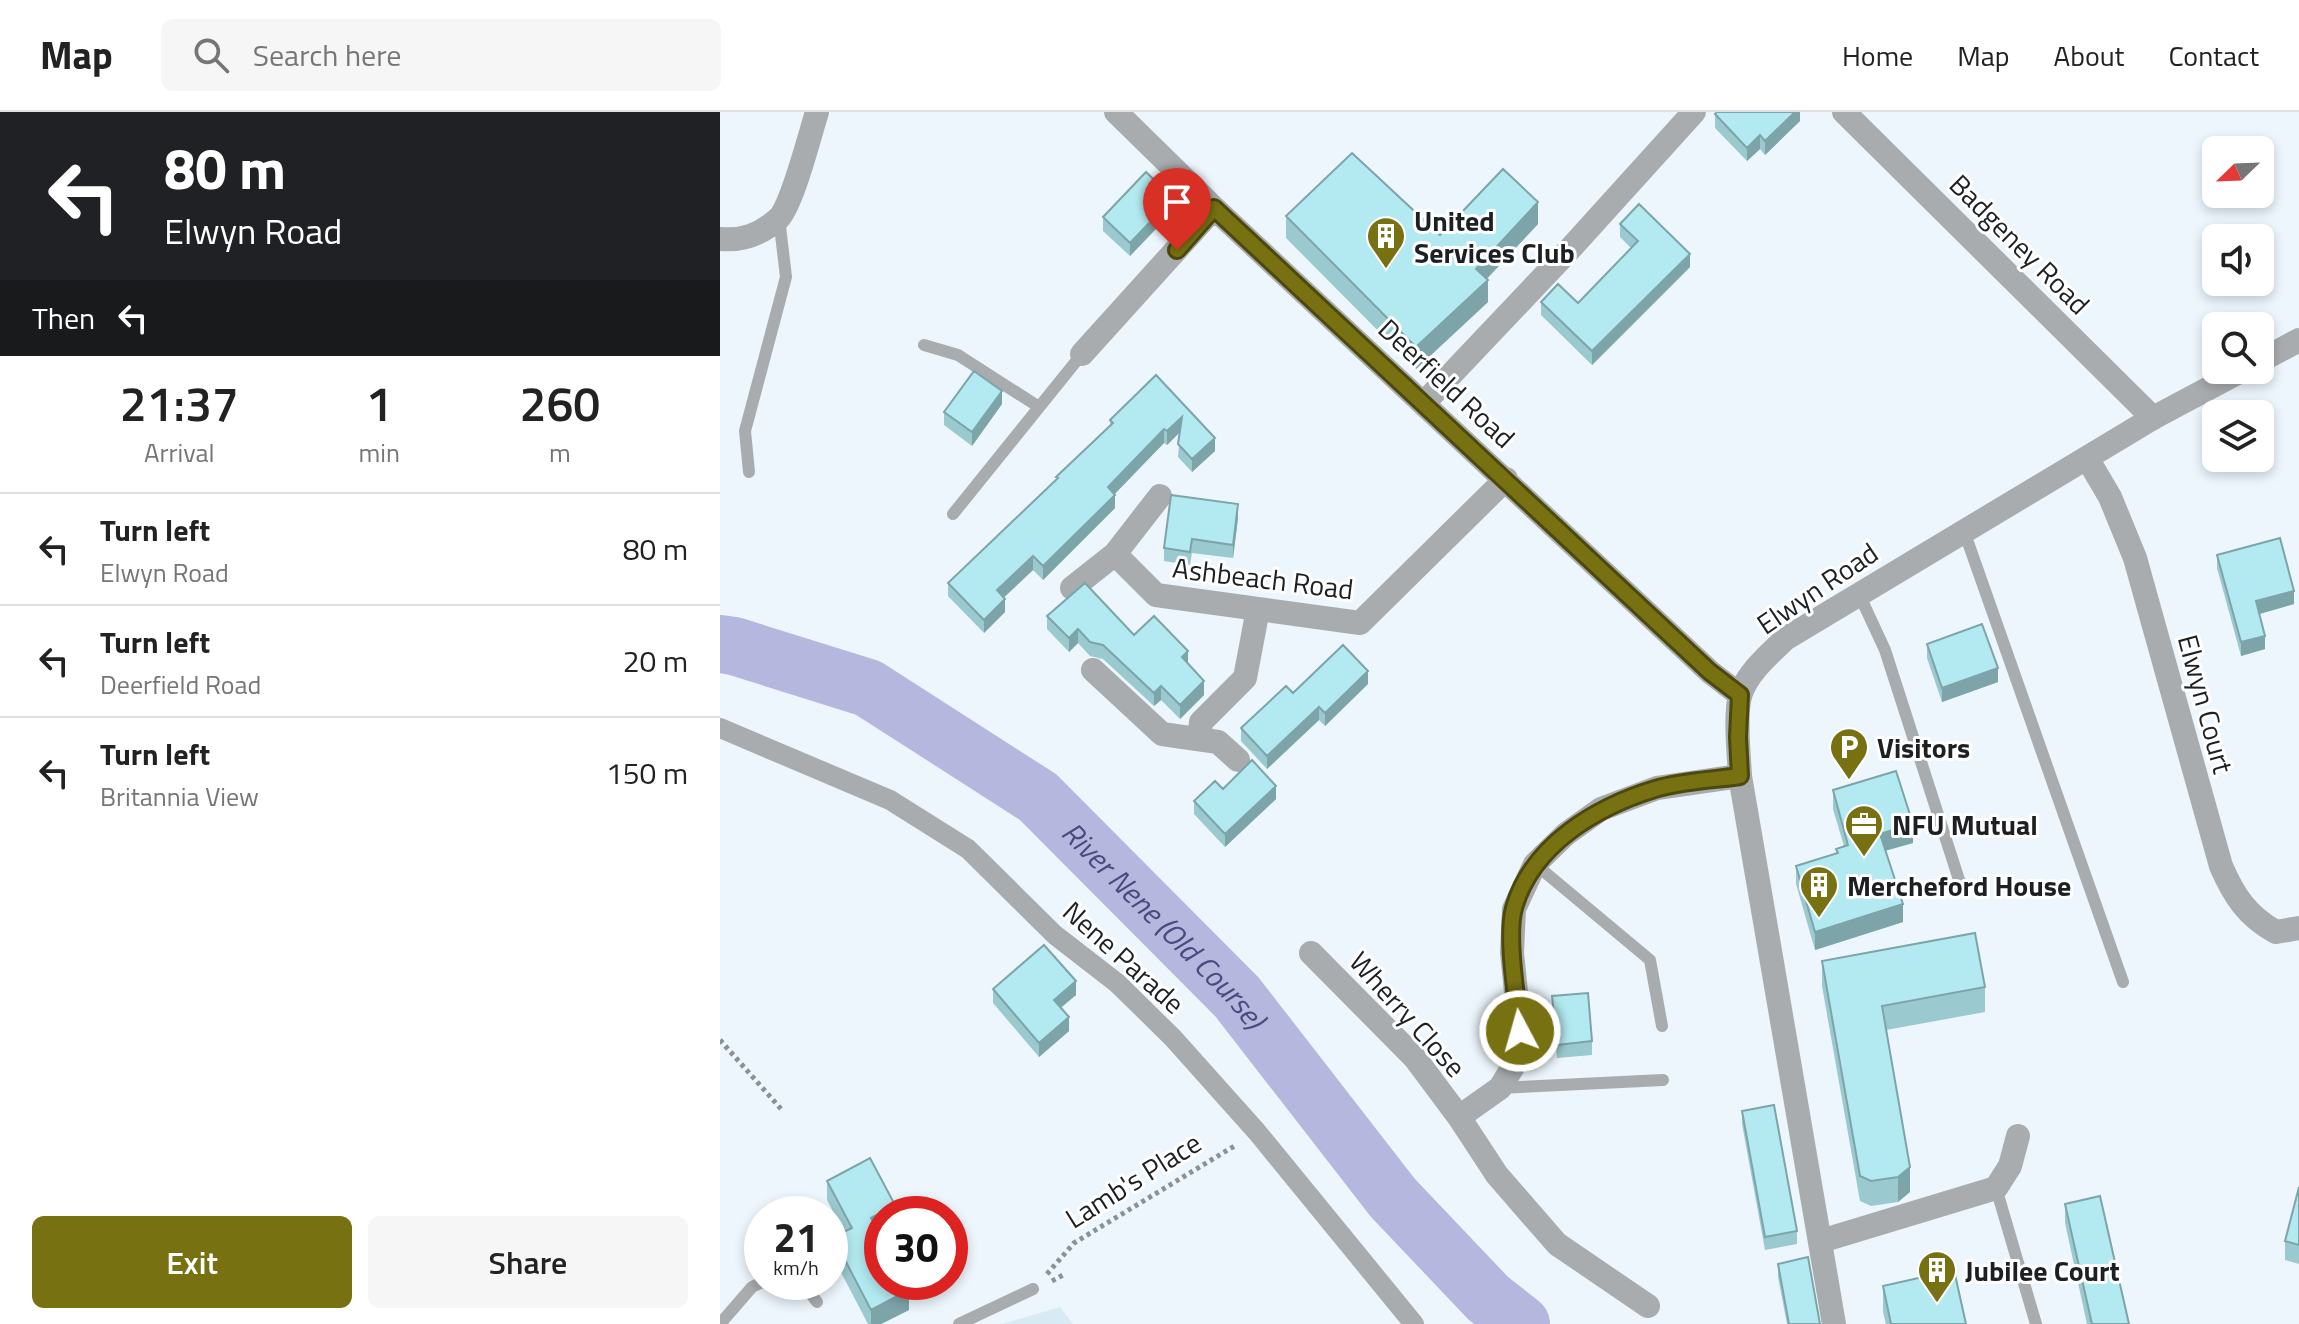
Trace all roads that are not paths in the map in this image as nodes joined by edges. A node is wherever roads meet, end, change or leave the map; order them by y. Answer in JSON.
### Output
{"nodes":[{"id":1,"x":817,"y":112,"type":"edge"},
{"id":2,"x":1116,"y":112,"type":"edge"},
{"id":3,"x":1694,"y":112,"type":"edge"},
{"id":4,"x":1844,"y":112,"type":"edge"},
{"id":5,"x":1214,"y":208,"type":"junction"},
{"id":6,"x":779,"y":218,"type":"junction"},
{"id":7,"x":720,"y":239,"type":"edge"},
{"id":8,"x":2299,"y":340,"type":"edge"},
{"id":9,"x":924,"y":345,"type":"dead end"},
{"id":10,"x":2274,"y":353,"type":"edge"},
{"id":11,"x":1082,"y":354,"type":"joint"},
{"id":12,"x":2217,"y":384,"type":"edge"},
{"id":13,"x":1424,"y":403,"type":"junction"},
{"id":14,"x":1039,"y":407,"type":"junction"},
{"id":15,"x":2153,"y":418,"type":"junction"},
{"id":16,"x":2087,"y":458,"type":"junction"},
{"id":17,"x":749,"y":472,"type":"dead end"},
{"id":18,"x":1506,"y":479,"type":"junction"},
{"id":19,"x":1160,"y":496,"type":"dead end"},
{"id":20,"x":953,"y":514,"type":"dead end"},
{"id":21,"x":1964,"y":531,"type":"junction"},
{"id":22,"x":1115,"y":554,"type":"junction"},
{"id":23,"x":1072,"y":588,"type":"dead end"},
{"id":24,"x":1859,"y":594,"type":"junction"},
{"id":25,"x":1258,"y":609,"type":"junction"},
{"id":26,"x":1093,"y":670,"type":"dead end"},
{"id":27,"x":1740,"y":695,"type":"junction"},
{"id":28,"x":720,"y":728,"type":"edge"},
{"id":29,"x":1199,"y":739,"type":"junction"},
{"id":30,"x":1238,"y":760,"type":"dead end"},
{"id":31,"x":1740,"y":776,"type":"junction"},
{"id":32,"x":1535,"y":864,"type":"junction"},
{"id":33,"x":1962,"y":889,"type":"dead end"},
{"id":34,"x":2299,"y":928,"type":"edge"},
{"id":35,"x":1311,"y":953,"type":"dead end"},
{"id":36,"x":2123,"y":982,"type":"dead end"},
{"id":37,"x":1662,"y":1026,"type":"dead end"},
{"id":38,"x":1663,"y":1080,"type":"dead end"},
{"id":39,"x":1500,"y":1088,"type":"junction"},
{"id":40,"x":1459,"y":1117,"type":"junction"},
{"id":41,"x":2018,"y":1136,"type":"dead end"},
{"id":42,"x":1996,"y":1188,"type":"junction"},
{"id":43,"x":1821,"y":1241,"type":"junction"},
{"id":44,"x":1033,"y":1289,"type":"road end"},
{"id":45,"x":744,"y":1296,"type":"edge"},
{"id":46,"x":1648,"y":1306,"type":"dead end"},
{"id":47,"x":720,"y":1324,"type":"edge"},
{"id":48,"x":959,"y":1324,"type":"edge"},
{"id":49,"x":1414,"y":1324,"type":"edge"},
{"id":50,"x":1834,"y":1324,"type":"edge"},
{"id":51,"x":2036,"y":1324,"type":"edge"}],
"edges":[{"from":1,"to":6,"type":"street"},
{"from":2,"to":5,"type":"street","name":"Deerfield Road"},
{"from":3,"to":13,"type":"street"},
{"from":4,"to":15,"type":"street","name":"Badgeney Road"},
{"from":5,"to":11,"type":"street"},
{"from":5,"to":13,"type":"street","name":"Deerfield Road"},
{"from":6,"to":7,"type":"street"},
{"from":6,"to":17,"type":"lane"},
{"from":8,"to":10,"type":"street"},
{"from":9,"to":14,"type":"lane"},
{"from":11,"to":14,"type":"lane"},
{"from":12,"to":15,"type":"street","name":"Elwyn Road"},
{"from":13,"to":18,"type":"street","name":"Deerfield Road"},
{"from":14,"to":20,"type":"lane"},
{"from":15,"to":16,"type":"street","name":"Elwyn Road"},
{"from":16,"to":21,"type":"street","name":"Elwyn Road"},
{"from":16,"to":34,"type":"street","name":"Elwyn Court"},
{"from":18,"to":25,"type":"street","name":"Ashbeach Road"},
{"from":18,"to":27,"type":"street","name":"Deerfield Road"},
{"from":19,"to":22,"type":"street"},
{"from":21,"to":24,"type":"street","name":"Elwyn Road"},
{"from":21,"to":36,"type":"lane"},
{"from":22,"to":23,"type":"street"},
{"from":22,"to":25,"type":"street","name":"Ashbeach Road"},
{"from":24,"to":27,"type":"street","name":"Elwyn Road"},
{"from":24,"to":33,"type":"lane"},
{"from":25,"to":29,"type":"street"},
{"from":26,"to":29,"type":"street"},
{"from":27,"to":31,"type":"street"},
{"from":28,"to":49,"type":"street","name":"Nene Parade"},
{"from":29,"to":30,"type":"street"},
{"from":31,"to":32,"type":"street","name":"Wherry Close"},
{"from":31,"to":43,"type":"street"},
{"from":32,"to":37,"type":"lane"},
{"from":32,"to":39,"type":"street","name":"Wherry Close"},
{"from":35,"to":40,"type":"street","name":"Wherry Close"},
{"from":38,"to":39,"type":"lane"},
{"from":39,"to":40,"type":"street","name":"Wherry Close"},
{"from":40,"to":46,"type":"street","name":"Wherry Close"},
{"from":41,"to":42,"type":"street"},
{"from":42,"to":43,"type":"street"},
{"from":42,"to":51,"type":"lane"},
{"from":43,"to":50,"type":"street"},
{"from":44,"to":48,"type":"lane"},
{"from":45,"to":47,"type":"lane"}]}
